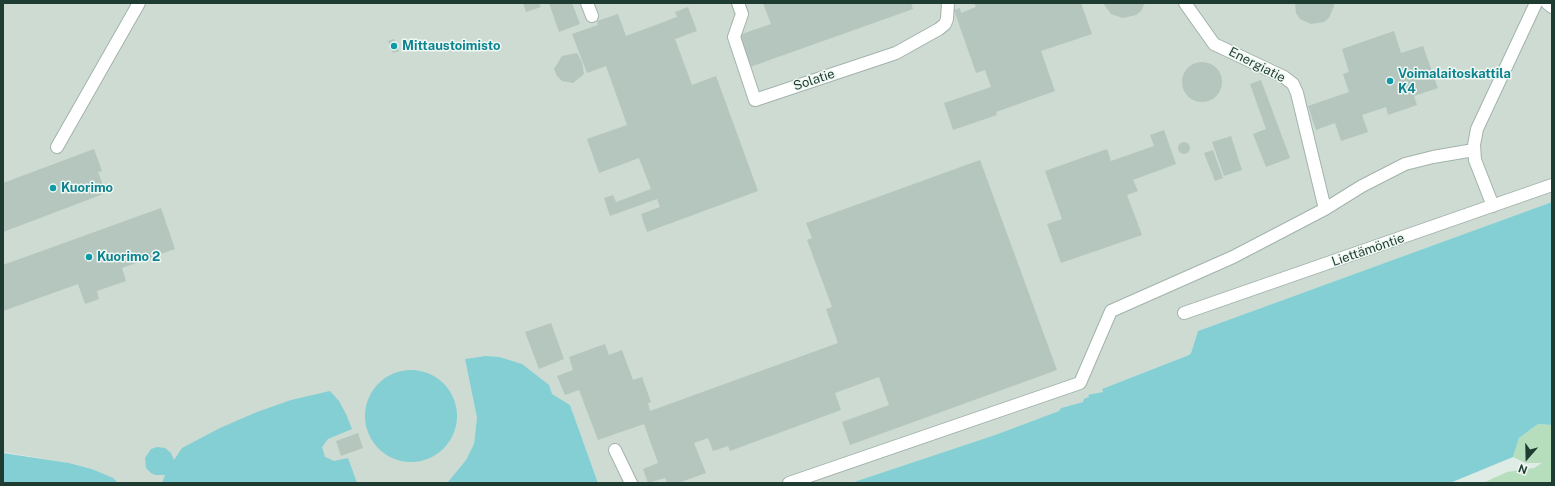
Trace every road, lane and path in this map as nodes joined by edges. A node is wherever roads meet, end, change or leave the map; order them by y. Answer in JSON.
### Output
{"nodes":[{"id":1,"x":138,"y":3,"type":"edge"},
{"id":2,"x":587,"y":3,"type":"edge"},
{"id":3,"x":738,"y":3,"type":"edge"},
{"id":4,"x":948,"y":3,"type":"edge"},
{"id":5,"x":1186,"y":3,"type":"edge"},
{"id":6,"x":1536,"y":3,"type":"edge"},
{"id":7,"x":1547,"y":3,"type":"edge"},
{"id":8,"x":1552,"y":7,"type":"edge"},
{"id":9,"x":592,"y":16,"type":"dead end"},
{"id":10,"x":56,"y":147,"type":"dead end"},
{"id":11,"x":1474,"y":150,"type":"junction"},
{"id":12,"x":1552,"y":185,"type":"edge"},
{"id":13,"x":1493,"y":206,"type":"junction"},
{"id":14,"x":1325,"y":209,"type":"junction"},
{"id":15,"x":1184,"y":313,"type":"dead end"},
{"id":16,"x":615,"y":450,"type":"dead end"},
{"id":17,"x":631,"y":483,"type":"edge"},
{"id":18,"x":789,"y":483,"type":"edge"}],
"edges":[{"from":1,"to":10,"type":"lane"},
{"from":2,"to":9,"type":"lane"},
{"from":3,"to":4,"type":"lane","name":"Solatie"},
{"from":5,"to":14,"type":"lane","name":"Energiatie"},
{"from":6,"to":11,"type":"lane"},
{"from":7,"to":8,"type":"lane"},
{"from":11,"to":13,"type":"lane"},
{"from":11,"to":14,"type":"lane"},
{"from":12,"to":13,"type":"lane","name":"Liettämöntie"},
{"from":13,"to":15,"type":"lane","name":"Liettämöntie"},
{"from":14,"to":18,"type":"lane"},
{"from":16,"to":17,"type":"lane"}]}
